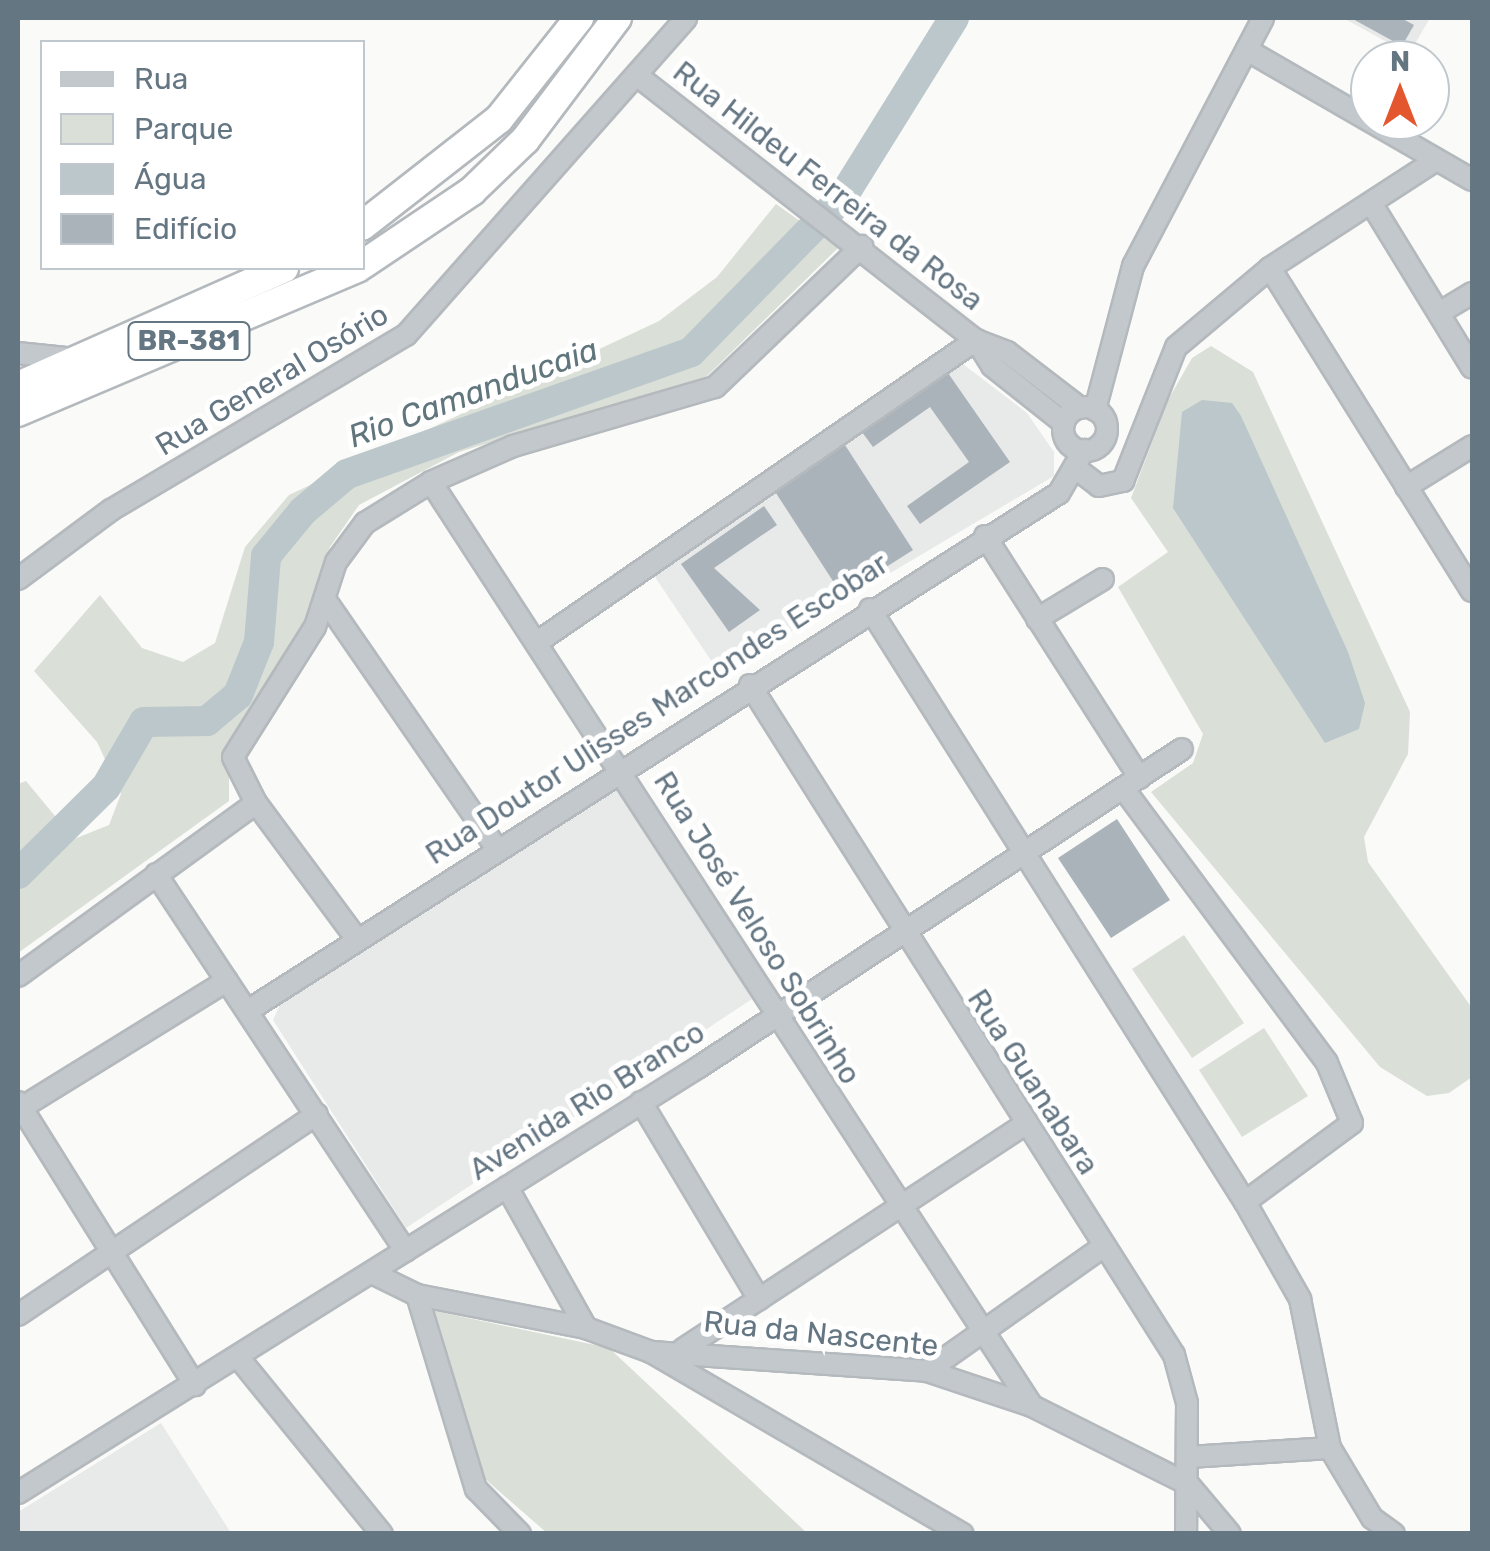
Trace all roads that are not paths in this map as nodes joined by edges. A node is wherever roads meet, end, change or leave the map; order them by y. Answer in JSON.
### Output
{"nodes":[{"id":1,"x":579,"y":18,"type":"edge"},
{"id":2,"x":617,"y":18,"type":"edge"},
{"id":3,"x":686,"y":18,"type":"edge"},
{"id":4,"x":1263,"y":18,"type":"edge"},
{"id":5,"x":1247,"y":50,"type":"junction"},
{"id":6,"x":639,"y":77,"type":"junction"},
{"id":7,"x":1436,"y":160,"type":"junction"},
{"id":8,"x":1472,"y":180,"type":"edge"},
{"id":9,"x":1371,"y":203,"type":"junction"},
{"id":10,"x":365,"y":224,"type":"edge"},
{"id":11,"x":862,"y":246,"type":"junction"},
{"id":12,"x":365,"y":263,"type":"edge"},
{"id":13,"x":1270,"y":268,"type":"junction"},
{"id":14,"x":279,"y":270,"type":"edge"},
{"id":15,"x":350,"y":270,"type":"edge"},
{"id":16,"x":1472,"y":293,"type":"edge"},
{"id":17,"x":1439,"y":313,"type":"junction"},
{"id":18,"x":976,"y":340,"type":"junction"},
{"id":19,"x":18,"y":353,"type":"edge"},
{"id":20,"x":66,"y":358,"type":"junction"},
{"id":21,"x":1472,"y":368,"type":"edge"},
{"id":22,"x":18,"y":386,"type":"edge"},
{"id":23,"x":46,"y":398,"type":"junction"},
{"id":24,"x":1088,"y":409,"type":"junction"},
{"id":25,"x":18,"y":412,"type":"edge"},
{"id":26,"x":1064,"y":423,"type":"junction"},
{"id":27,"x":18,"y":424,"type":"edge"},
{"id":28,"x":1472,"y":446,"type":"edge"},
{"id":29,"x":1081,"y":460,"type":"junction"},
{"id":30,"x":431,"y":482,"type":"junction"},
{"id":31,"x":1406,"y":488,"type":"junction"},
{"id":32,"x":984,"y":536,"type":"junction"},
{"id":33,"x":1103,"y":578,"type":"dead end"},
{"id":34,"x":18,"y":579,"type":"edge"},
{"id":35,"x":1472,"y":591,"type":"edge"},
{"id":36,"x":326,"y":601,"type":"junction"},
{"id":37,"x":870,"y":609,"type":"junction"},
{"id":38,"x":1037,"y":620,"type":"junction"},
{"id":39,"x":538,"y":641,"type":"junction"},
{"id":40,"x":750,"y":685,"type":"junction"},
{"id":41,"x":1182,"y":749,"type":"dead end"},
{"id":42,"x":621,"y":767,"type":"junction"},
{"id":43,"x":1131,"y":783,"type":"junction"},
{"id":44,"x":256,"y":802,"type":"junction"},
{"id":45,"x":496,"y":848,"type":"junction"},
{"id":46,"x":1024,"y":849,"type":"junction"},
{"id":47,"x":156,"y":874,"type":"junction"},
{"id":48,"x":901,"y":930,"type":"junction"},
{"id":49,"x":356,"y":938,"type":"junction"},
{"id":50,"x":18,"y":976,"type":"edge"},
{"id":51,"x":227,"y":980,"type":"junction"},
{"id":52,"x":249,"y":1010,"type":"junction"},
{"id":53,"x":774,"y":1018,"type":"junction"},
{"id":54,"x":641,"y":1102,"type":"junction"},
{"id":55,"x":19,"y":1105,"type":"edge"},
{"id":56,"x":317,"y":1114,"type":"junction"},
{"id":57,"x":1024,"y":1125,"type":"junction"},
{"id":58,"x":507,"y":1187,"type":"junction"},
{"id":59,"x":1244,"y":1202,"type":"junction"},
{"id":60,"x":899,"y":1207,"type":"junction"},
{"id":61,"x":1104,"y":1246,"type":"junction"},
{"id":62,"x":107,"y":1251,"type":"junction"},
{"id":63,"x":406,"y":1251,"type":"junction"},
{"id":64,"x":372,"y":1272,"type":"junction"},
{"id":65,"x":417,"y":1295,"type":"junction"},
{"id":66,"x":759,"y":1299,"type":"junction"},
{"id":67,"x":18,"y":1314,"type":"edge"},
{"id":68,"x":586,"y":1328,"type":"junction"},
{"id":69,"x":981,"y":1333,"type":"junction"},
{"id":70,"x":683,"y":1349,"type":"junction"},
{"id":71,"x":650,"y":1352,"type":"junction"},
{"id":72,"x":238,"y":1358,"type":"junction"},
{"id":73,"x":928,"y":1371,"type":"junction"},
{"id":74,"x":195,"y":1385,"type":"junction"},
{"id":75,"x":1032,"y":1406,"type":"junction"},
{"id":76,"x":1330,"y":1448,"type":"junction"},
{"id":77,"x":1190,"y":1457,"type":"junction"},
{"id":78,"x":1188,"y":1484,"type":"junction"},
{"id":79,"x":18,"y":1494,"type":"edge"},
{"id":80,"x":382,"y":1534,"type":"edge"},
{"id":81,"x":520,"y":1534,"type":"edge"},
{"id":82,"x":963,"y":1534,"type":"edge"},
{"id":83,"x":1186,"y":1534,"type":"edge"},
{"id":84,"x":1230,"y":1534,"type":"edge"},
{"id":85,"x":1394,"y":1534,"type":"edge"}],
"edges":[{"from":1,"to":10,"type":"highway"},
{"from":2,"to":12,"type":"highway","number":"BR-381"},
{"from":3,"to":6,"type":"street","name":"Rua General Osório"},
{"from":4,"to":5,"type":"street"},
{"from":5,"to":7,"type":"street"},
{"from":5,"to":24,"type":"street"},
{"from":6,"to":11,"type":"street","name":"Rua Hildeu Ferreira da Rosa"},
{"from":6,"to":34,"type":"street","name":"Rua General Osório"},
{"from":7,"to":8,"type":"street"},
{"from":7,"to":9,"type":"street"},
{"from":9,"to":13,"type":"street"},
{"from":9,"to":17,"type":"street"},
{"from":11,"to":18,"type":"street","name":"Rua Hildeu Ferreira da Rosa"},
{"from":11,"to":30,"type":"street"},
{"from":13,"to":29,"type":"street"},
{"from":13,"to":31,"type":"street"},
{"from":14,"to":20,"type":"highway","number":"BR-381"},
{"from":15,"to":23,"type":"highway","number":"BR-381"},
{"from":16,"to":17,"type":"street"},
{"from":17,"to":21,"type":"street"},
{"from":18,"to":24,"type":"street","name":"Rua Hildeu Ferreira da Rosa"},
{"from":18,"to":26,"type":"street"},
{"from":18,"to":39,"type":"street"},
{"from":19,"to":20,"type":"street"},
{"from":20,"to":22,"type":"highway","number":"BR-381"},
{"from":23,"to":25,"type":"highway","number":"BR-381"},
{"from":23,"to":27,"type":"highway"},
{"from":24,"to":26,"type":"street"},
{"from":24,"to":29,"type":"street"},
{"from":26,"to":29,"type":"street"},
{"from":28,"to":31,"type":"street"},
{"from":29,"to":32,"type":"street","name":"Rua Doutor Ulisses Marcondes Escobar"},
{"from":30,"to":36,"type":"street"},
{"from":30,"to":39,"type":"street","name":"Rua José Veloso Sobrinho"},
{"from":31,"to":35,"type":"street"},
{"from":32,"to":37,"type":"street","name":"Rua Doutor Ulisses Marcondes Escobar"},
{"from":32,"to":38,"type":"street"},
{"from":33,"to":38,"type":"street"},
{"from":36,"to":44,"type":"street"},
{"from":36,"to":45,"type":"street"},
{"from":37,"to":40,"type":"street","name":"Rua Doutor Ulisses Marcondes Escobar"},
{"from":37,"to":46,"type":"street"},
{"from":38,"to":43,"type":"street"},
{"from":39,"to":42,"type":"street","name":"Rua José Veloso Sobrinho"},
{"from":40,"to":42,"type":"street","name":"Rua Doutor Ulisses Marcondes Escobar"},
{"from":40,"to":48,"type":"street","name":"Rua Guanabara"},
{"from":41,"to":43,"type":"street","name":"Avenida Rio Branco"},
{"from":42,"to":45,"type":"street","name":"Rua Doutor Ulisses Marcondes Escobar"},
{"from":42,"to":53,"type":"street","name":"Rua José Veloso Sobrinho"},
{"from":43,"to":46,"type":"street","name":"Avenida Rio Branco"},
{"from":43,"to":59,"type":"street"},
{"from":44,"to":47,"type":"street"},
{"from":44,"to":49,"type":"street"},
{"from":45,"to":49,"type":"street","name":"Rua Doutor Ulisses Marcondes Escobar"},
{"from":46,"to":48,"type":"street","name":"Avenida Rio Branco"},
{"from":46,"to":59,"type":"street"},
{"from":47,"to":50,"type":"street"},
{"from":47,"to":51,"type":"street"},
{"from":48,"to":53,"type":"street","name":"Avenida Rio Branco"},
{"from":48,"to":57,"type":"street","name":"Rua Guanabara"},
{"from":49,"to":52,"type":"street","name":"Rua Doutor Ulisses Marcondes Escobar"},
{"from":51,"to":52,"type":"street"},
{"from":51,"to":55,"type":"street"},
{"from":52,"to":56,"type":"street"},
{"from":53,"to":54,"type":"street","name":"Avenida Rio Branco"},
{"from":53,"to":60,"type":"street","name":"Rua José Veloso Sobrinho"},
{"from":54,"to":58,"type":"street","name":"Avenida Rio Branco"},
{"from":54,"to":66,"type":"street"},
{"from":55,"to":62,"type":"street"},
{"from":56,"to":62,"type":"street"},
{"from":56,"to":63,"type":"street"},
{"from":57,"to":60,"type":"street"},
{"from":57,"to":61,"type":"street","name":"Rua Guanabara"},
{"from":58,"to":63,"type":"street","name":"Avenida Rio Branco"},
{"from":58,"to":68,"type":"street"},
{"from":59,"to":76,"type":"street"},
{"from":60,"to":66,"type":"street"},
{"from":60,"to":69,"type":"street","name":"Rua José Veloso Sobrinho"},
{"from":61,"to":69,"type":"street"},
{"from":61,"to":77,"type":"street","name":"Rua Guanabara"},
{"from":62,"to":67,"type":"street"},
{"from":62,"to":74,"type":"street"},
{"from":63,"to":64,"type":"street","name":"Avenida Rio Branco"},
{"from":64,"to":65,"type":"street","name":"Rua da Nascente"},
{"from":64,"to":72,"type":"street","name":"Avenida Rio Branco"},
{"from":65,"to":68,"type":"street","name":"Rua da Nascente"},
{"from":65,"to":81,"type":"street"},
{"from":66,"to":70,"type":"street"},
{"from":68,"to":71,"type":"street","name":"Rua da Nascente"},
{"from":69,"to":73,"type":"street"},
{"from":69,"to":75,"type":"street","name":"Rua José Veloso Sobrinho"},
{"from":70,"to":71,"type":"street","name":"Rua da Nascente"},
{"from":70,"to":73,"type":"street","name":"Rua da Nascente"},
{"from":71,"to":82,"type":"street"},
{"from":72,"to":74,"type":"street","name":"Avenida Rio Branco"},
{"from":72,"to":80,"type":"street"},
{"from":73,"to":75,"type":"street","name":"Rua da Nascente"},
{"from":74,"to":79,"type":"street","name":"Avenida Rio Branco"},
{"from":75,"to":78,"type":"street","name":"Rua da Nascente"},
{"from":76,"to":77,"type":"street"},
{"from":76,"to":85,"type":"street"},
{"from":77,"to":78,"type":"street","name":"Rua Guanabara"},
{"from":78,"to":83,"type":"street","name":"Rua Guanabara"},
{"from":78,"to":84,"type":"street","name":"Rua da Nascente"}]}
